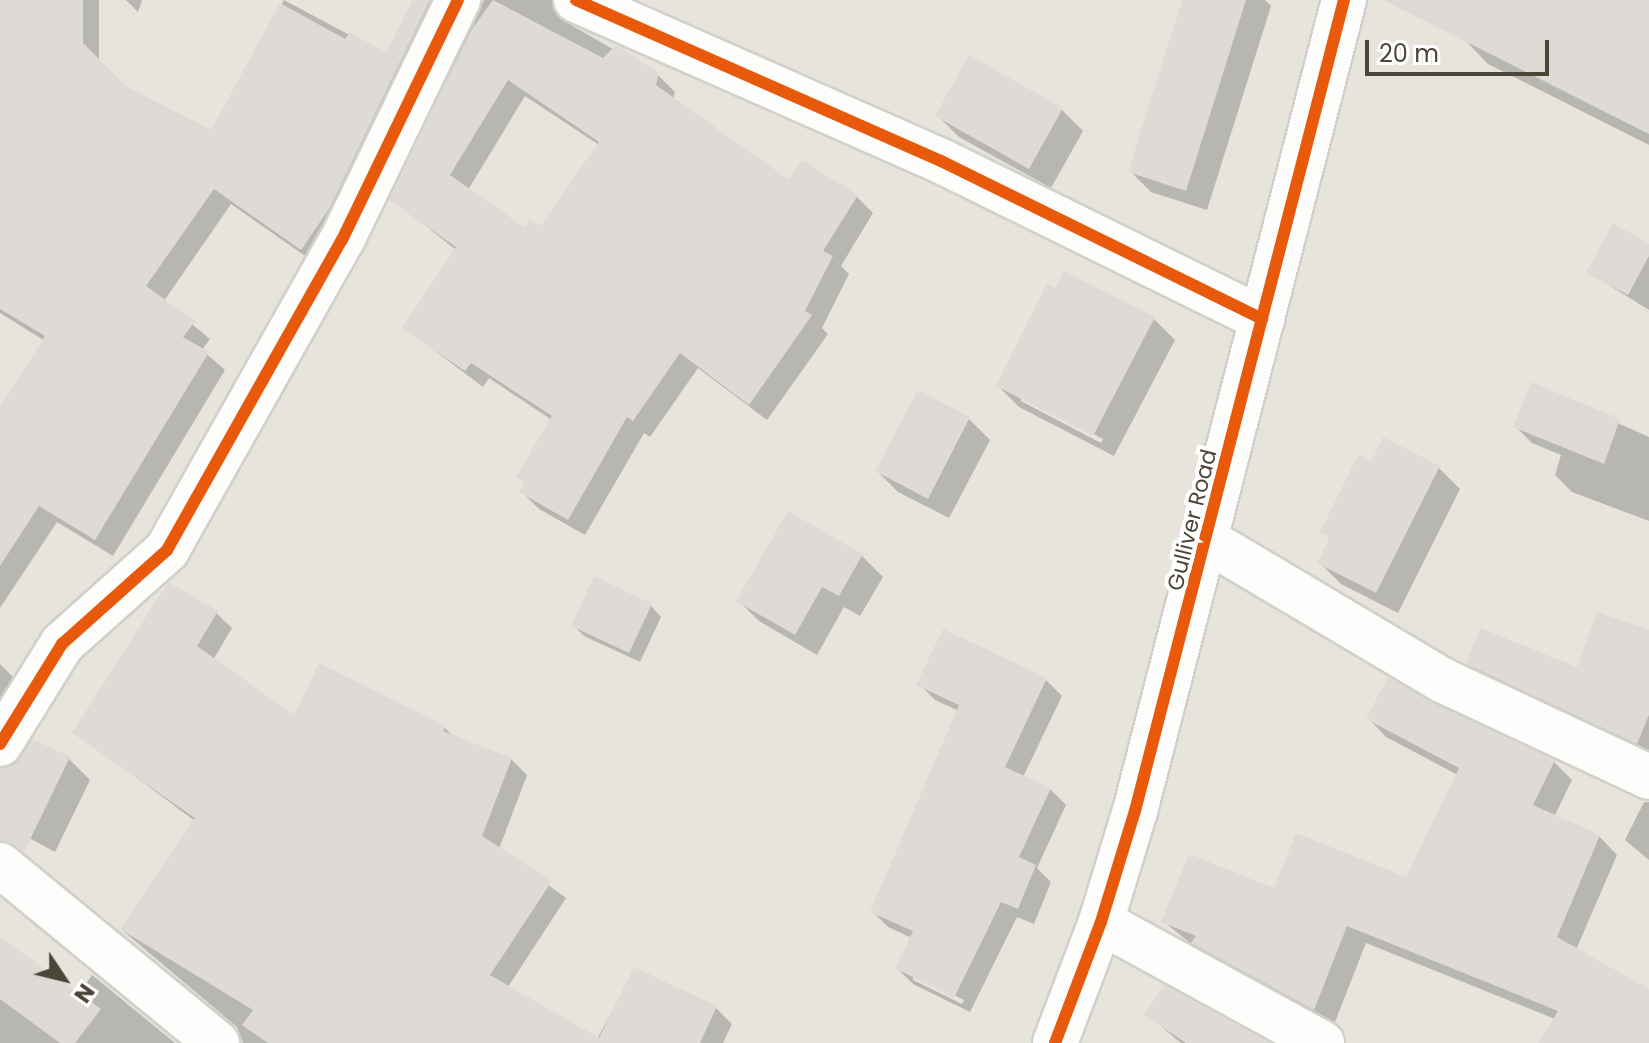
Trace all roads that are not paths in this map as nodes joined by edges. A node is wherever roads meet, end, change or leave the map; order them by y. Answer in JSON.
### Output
{"nodes":[{"id":1,"x":458,"y":0,"type":"edge"},
{"id":2,"x":576,"y":0,"type":"edge"},
{"id":3,"x":1344,"y":0,"type":"edge"},
{"id":4,"x":1262,"y":319,"type":"junction"},
{"id":5,"x":1208,"y":541,"type":"junction"},
{"id":6,"x":0,"y":744,"type":"edge"},
{"id":7,"x":1649,"y":777,"type":"edge"},
{"id":8,"x":0,"y":865,"type":"edge"},
{"id":9,"x":1101,"y":922,"type":"junction"},
{"id":10,"x":217,"y":1043,"type":"edge"},
{"id":11,"x":1055,"y":1043,"type":"edge"},
{"id":12,"x":1322,"y":1043,"type":"edge"}],
"edges":[{"from":1,"to":6,"type":"street"},
{"from":2,"to":4,"type":"street"},
{"from":3,"to":4,"type":"street","name":"Gulliver Road"},
{"from":4,"to":5,"type":"street","name":"Gulliver Road"},
{"from":5,"to":7,"type":"street"},
{"from":5,"to":9,"type":"street","name":"Gulliver Road"},
{"from":8,"to":10,"type":"street"},
{"from":9,"to":11,"type":"street","name":"Gulliver Road"},
{"from":9,"to":12,"type":"street"}]}
